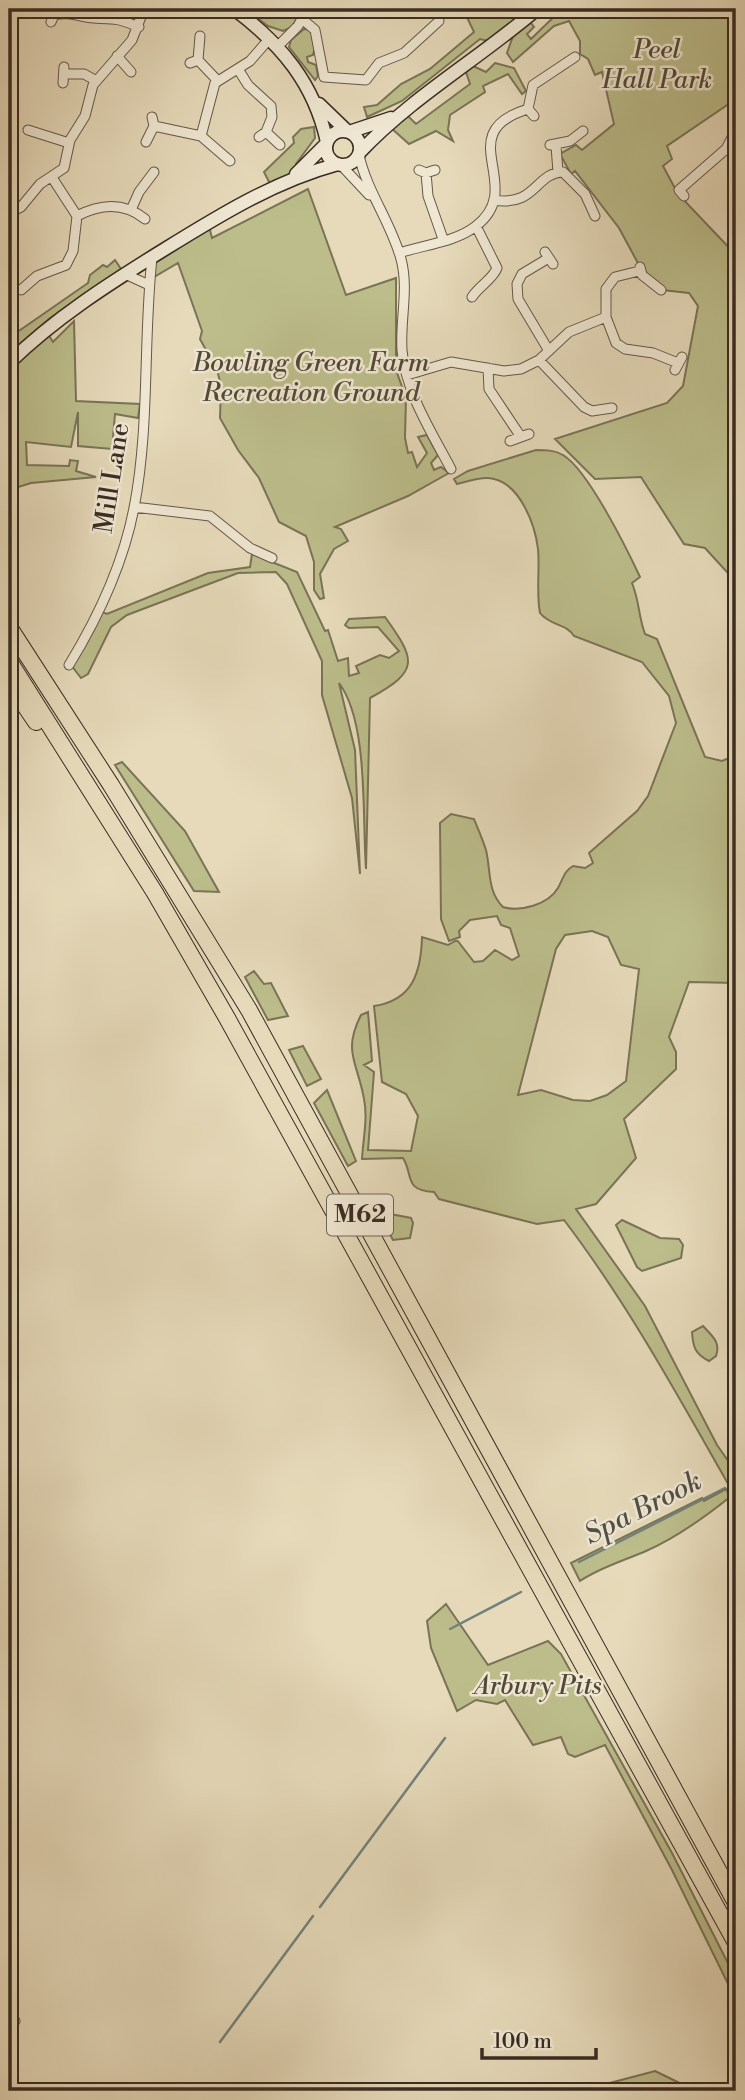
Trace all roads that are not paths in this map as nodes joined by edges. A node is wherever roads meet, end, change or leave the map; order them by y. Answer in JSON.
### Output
{"nodes":[{"id":1,"x":144,"y":9,"type":"edge"},
{"id":2,"x":233,"y":9,"type":"edge"},
{"id":3,"x":307,"y":9,"type":"edge"},
{"id":4,"x":537,"y":9,"type":"edge"},
{"id":5,"x":52,"y":15,"type":"edge"},
{"id":6,"x":302,"y":19,"type":"junction"},
{"id":7,"x":439,"y":21,"type":"dead end"},
{"id":8,"x":139,"y":27,"type":"junction"},
{"id":9,"x":200,"y":36,"type":"dead end"},
{"id":10,"x":404,"y":38,"type":"dead end"},
{"id":11,"x":274,"y":42,"type":"junction"},
{"id":12,"x":411,"y":47,"type":"junction"},
{"id":13,"x":577,"y":56,"type":"dead end"},
{"id":14,"x":117,"y":57,"type":"junction"},
{"id":15,"x":238,"y":69,"type":"junction"},
{"id":16,"x":131,"y":72,"type":"dead end"},
{"id":17,"x":64,"y":75,"type":"dead end"},
{"id":18,"x":95,"y":80,"type":"junction"},
{"id":19,"x":218,"y":80,"type":"junction"},
{"id":20,"x":314,"y":99,"type":"junction"},
{"id":21,"x":394,"y":116,"type":"junction"},
{"id":22,"x":26,"y":129,"type":"dead end"},
{"id":23,"x":736,"y":130,"type":"edge"},
{"id":24,"x":348,"y":131,"type":"junction"},
{"id":25,"x":583,"y":131,"type":"dead end"},
{"id":26,"x":201,"y":136,"type":"junction"},
{"id":27,"x":146,"y":142,"type":"dead end"},
{"id":28,"x":327,"y":143,"type":"junction"},
{"id":29,"x":69,"y":144,"type":"junction"},
{"id":30,"x":280,"y":145,"type":"dead end"},
{"id":31,"x":359,"y":153,"type":"junction"},
{"id":32,"x":230,"y":161,"type":"dead end"},
{"id":33,"x":339,"y":164,"type":"junction"},
{"id":34,"x":427,"y":171,"type":"dead end"},
{"id":35,"x":154,"y":172,"type":"dead end"},
{"id":36,"x":558,"y":172,"type":"junction"},
{"id":37,"x":136,"y":174,"type":"dead end"},
{"id":38,"x":53,"y":179,"type":"junction"},
{"id":39,"x":291,"y":179,"type":"junction"},
{"id":40,"x":146,"y":181,"type":"junction"},
{"id":41,"x":684,"y":196,"type":"dead end"},
{"id":42,"x":494,"y":200,"type":"junction"},
{"id":43,"x":374,"y":202,"type":"junction"},
{"id":44,"x":131,"y":209,"type":"junction"},
{"id":45,"x":9,"y":213,"type":"edge"},
{"id":46,"x":77,"y":216,"type":"junction"},
{"id":47,"x":595,"y":217,"type":"dead end"},
{"id":48,"x":145,"y":219,"type":"dead end"},
{"id":49,"x":476,"y":226,"type":"junction"},
{"id":50,"x":443,"y":239,"type":"junction"},
{"id":51,"x":399,"y":253,"type":"junction"},
{"id":52,"x":152,"y":258,"type":"junction"},
{"id":53,"x":548,"y":258,"type":"dead end"},
{"id":54,"x":68,"y":263,"type":"junction"},
{"id":55,"x":77,"y":272,"type":"dead end"},
{"id":56,"x":125,"y":274,"type":"junction"},
{"id":57,"x":149,"y":285,"type":"junction"},
{"id":58,"x":661,"y":290,"type":"dead end"},
{"id":59,"x":21,"y":291,"type":"dead end"},
{"id":60,"x":472,"y":298,"type":"dead end"},
{"id":61,"x":606,"y":317,"type":"junction"},
{"id":62,"x":549,"y":351,"type":"junction"},
{"id":63,"x":539,"y":360,"type":"junction"},
{"id":64,"x":9,"y":363,"type":"edge"},
{"id":65,"x":678,"y":363,"type":"dead end"},
{"id":66,"x":488,"y":368,"type":"junction"},
{"id":67,"x":407,"y":375,"type":"junction"},
{"id":68,"x":612,"y":408,"type":"dead end"},
{"id":69,"x":510,"y":441,"type":"dead end"},
{"id":70,"x":438,"y":466,"type":"dead end"},
{"id":71,"x":134,"y":507,"type":"junction"},
{"id":72,"x":272,"y":558,"type":"dead end"},
{"id":73,"x":9,"y":627,"type":"edge"},
{"id":74,"x":9,"y":661,"type":"edge"},
{"id":75,"x":69,"y":665,"type":"dead end"},
{"id":76,"x":9,"y":681,"type":"edge"},
{"id":77,"x":227,"y":1018,"type":"junction"},
{"id":78,"x":690,"y":1816,"type":"junction"},
{"id":79,"x":673,"y":1828,"type":"junction"},
{"id":80,"x":736,"y":1893,"type":"edge"},
{"id":81,"x":736,"y":1903,"type":"edge"},
{"id":82,"x":736,"y":1943,"type":"edge"},
{"id":83,"x":736,"y":1955,"type":"edge"}],
"edges":[{"from":1,"to":8,"type":"street"},
{"from":2,"to":11,"type":"street"},
{"from":3,"to":6,"type":"street"},
{"from":4,"to":21,"type":"street"},
{"from":5,"to":8,"type":"street"},
{"from":6,"to":11,"type":"street"},
{"from":6,"to":12,"type":"street"},
{"from":7,"to":12,"type":"street"},
{"from":8,"to":14,"type":"street"},
{"from":9,"to":19,"type":"street"},
{"from":10,"to":12,"type":"street"},
{"from":11,"to":15,"type":"street"},
{"from":11,"to":20,"type":"street"},
{"from":13,"to":42,"type":"street"},
{"from":14,"to":16,"type":"street"},
{"from":14,"to":18,"type":"street"},
{"from":15,"to":19,"type":"street"},
{"from":15,"to":30,"type":"street"},
{"from":17,"to":18,"type":"street"},
{"from":18,"to":29,"type":"street"},
{"from":19,"to":26,"type":"street"},
{"from":20,"to":24,"type":"street"},
{"from":20,"to":28,"type":"street"},
{"from":21,"to":24,"type":"street"},
{"from":21,"to":31,"type":"street"},
{"from":22,"to":29,"type":"street"},
{"from":23,"to":41,"type":"street"},
{"from":24,"to":28,"type":"street"},
{"from":24,"to":31,"type":"street"},
{"from":25,"to":36,"type":"street"},
{"from":26,"to":27,"type":"street"},
{"from":26,"to":32,"type":"street"},
{"from":28,"to":33,"type":"street"},
{"from":28,"to":39,"type":"street"},
{"from":29,"to":38,"type":"street"},
{"from":31,"to":33,"type":"street"},
{"from":31,"to":43,"type":"street"},
{"from":33,"to":39,"type":"street"},
{"from":33,"to":43,"type":"street"},
{"from":34,"to":50,"type":"street"},
{"from":35,"to":40,"type":"street"},
{"from":36,"to":42,"type":"street"},
{"from":36,"to":47,"type":"street"},
{"from":37,"to":40,"type":"street"},
{"from":38,"to":45,"type":"street"},
{"from":38,"to":46,"type":"street"},
{"from":39,"to":52,"type":"street"},
{"from":40,"to":44,"type":"street"},
{"from":42,"to":49,"type":"street"},
{"from":43,"to":51,"type":"street"},
{"from":44,"to":46,"type":"street"},
{"from":44,"to":48,"type":"street"},
{"from":46,"to":54,"type":"street"},
{"from":49,"to":50,"type":"street"},
{"from":49,"to":60,"type":"street"},
{"from":50,"to":51,"type":"street"},
{"from":51,"to":67,"type":"street"},
{"from":52,"to":56,"type":"street"},
{"from":52,"to":57,"type":"street","name":"Mill Lane"},
{"from":53,"to":62,"type":"street"},
{"from":54,"to":55,"type":"street"},
{"from":54,"to":59,"type":"street"},
{"from":56,"to":57,"type":"street"},
{"from":56,"to":64,"type":"street"},
{"from":57,"to":71,"type":"street","name":"Mill Lane"},
{"from":58,"to":61,"type":"street"},
{"from":61,"to":62,"type":"street"},
{"from":61,"to":65,"type":"street"},
{"from":62,"to":63,"type":"street"},
{"from":63,"to":66,"type":"street"},
{"from":63,"to":68,"type":"street"},
{"from":66,"to":67,"type":"street"},
{"from":66,"to":69,"type":"street"},
{"from":67,"to":70,"type":"street"},
{"from":71,"to":72,"type":"street"},
{"from":71,"to":75,"type":"street","name":"Mill Lane"},
{"from":73,"to":78,"type":"highway","number":"M62"},
{"from":74,"to":77,"type":"highway","number":"M62"},
{"from":76,"to":77,"type":"highway"},
{"from":77,"to":79,"type":"highway","number":"M62"},
{"from":78,"to":80,"type":"highway"},
{"from":78,"to":81,"type":"highway","number":"M62"},
{"from":79,"to":82,"type":"highway","number":"M62"},
{"from":79,"to":83,"type":"highway"}]}
